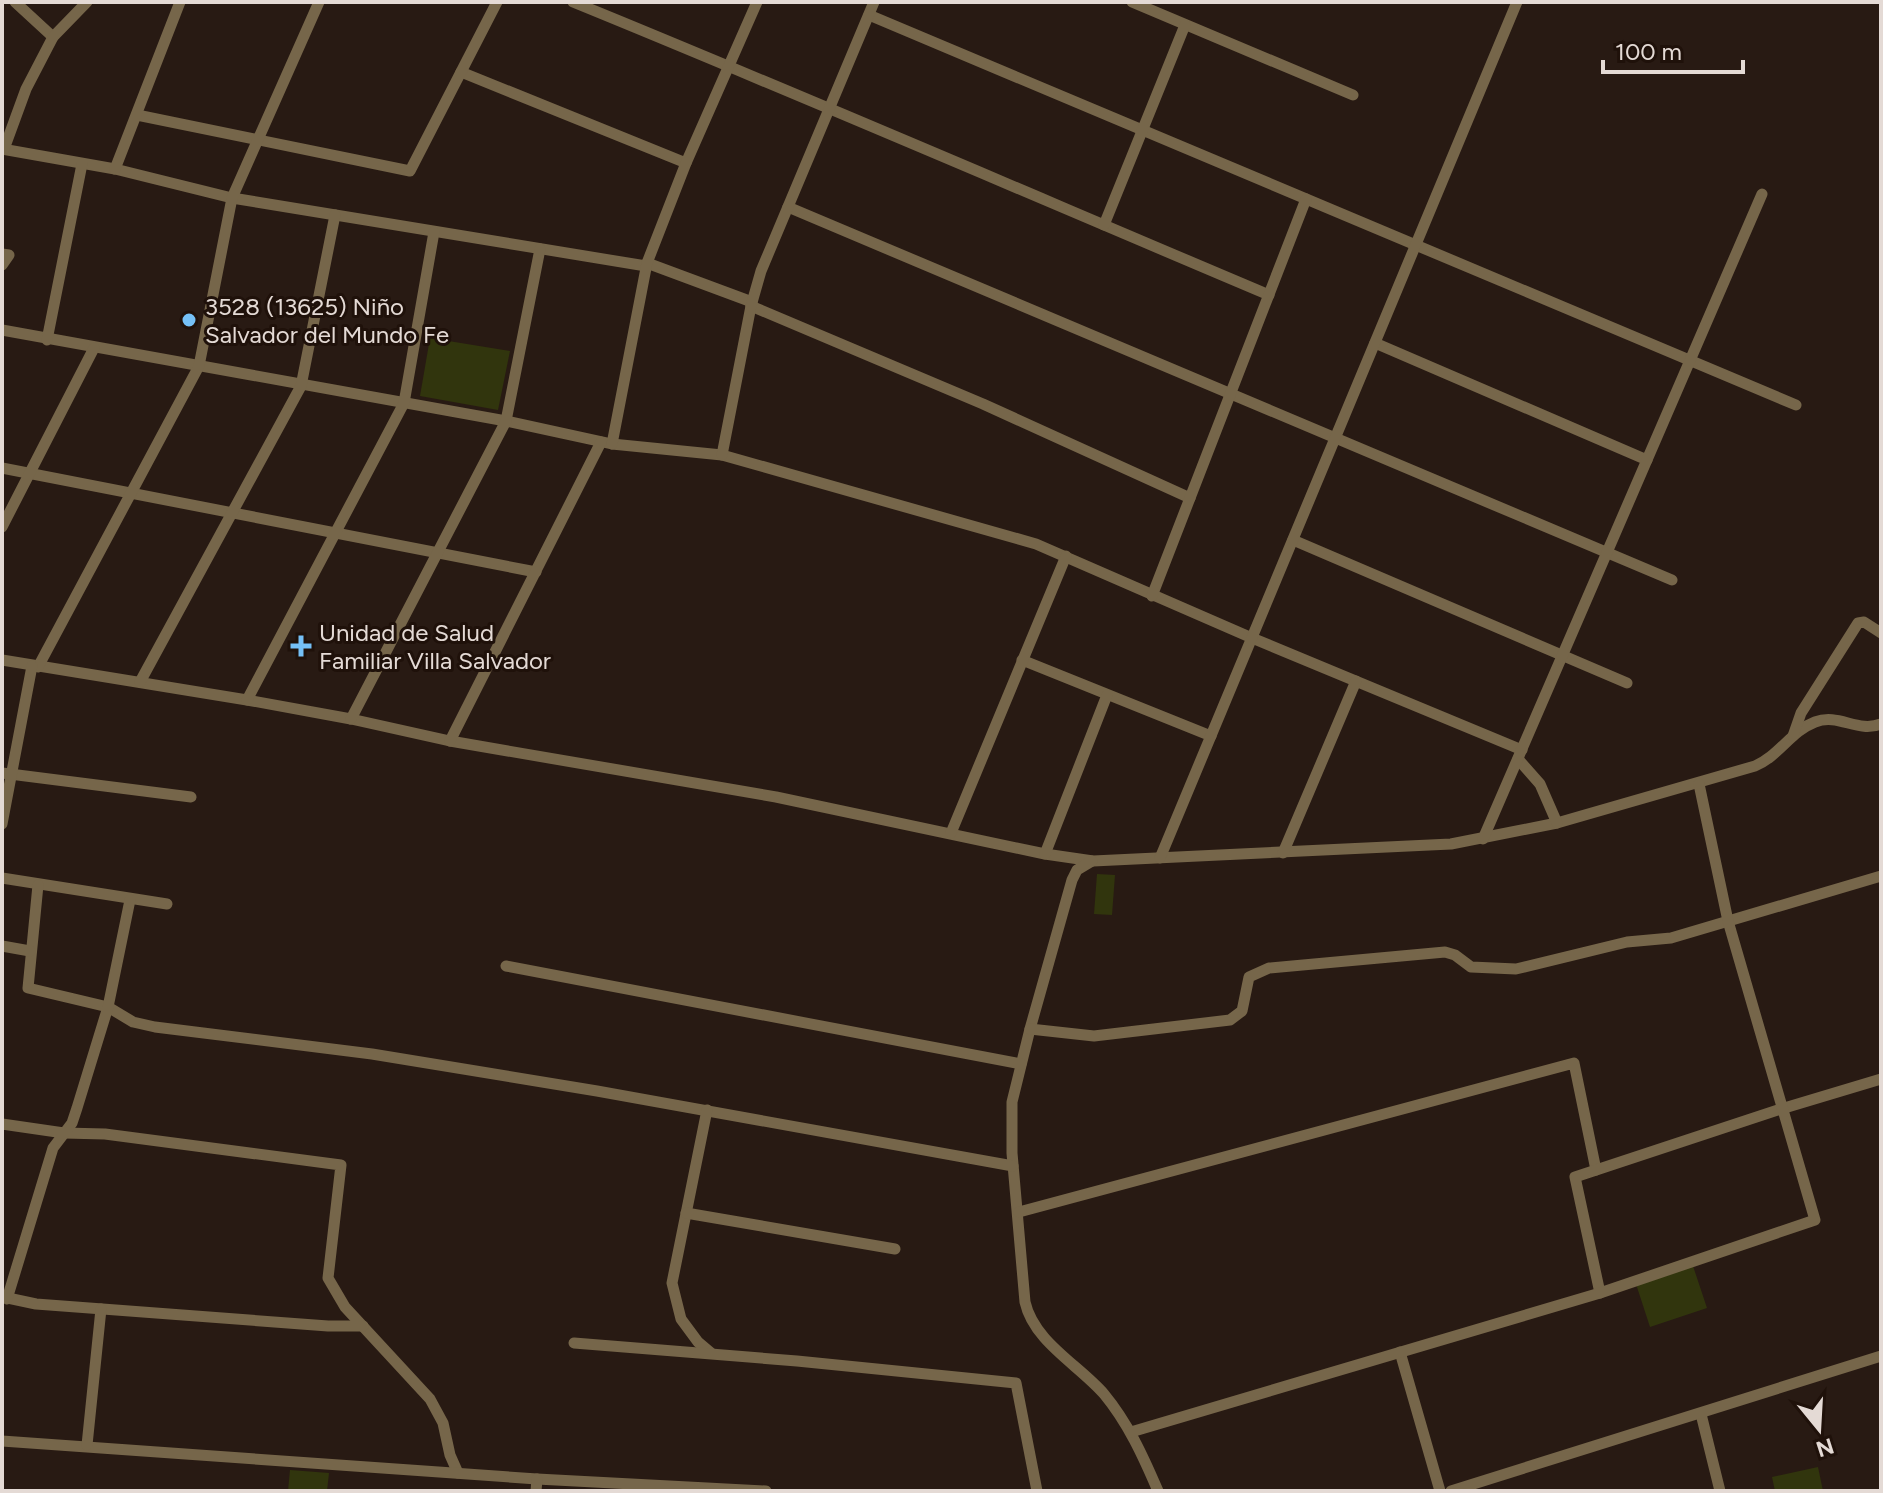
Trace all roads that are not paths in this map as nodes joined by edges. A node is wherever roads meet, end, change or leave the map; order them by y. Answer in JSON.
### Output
{"nodes":[{"id":1,"x":15,"y":2,"type":"edge"},
{"id":2,"x":87,"y":2,"type":"edge"},
{"id":3,"x":180,"y":2,"type":"edge"},
{"id":4,"x":319,"y":2,"type":"edge"},
{"id":5,"x":497,"y":2,"type":"edge"},
{"id":6,"x":573,"y":2,"type":"edge"},
{"id":7,"x":757,"y":2,"type":"edge"},
{"id":8,"x":874,"y":2,"type":"edge"},
{"id":9,"x":1517,"y":2,"type":"edge"},
{"id":10,"x":1137,"y":3,"type":"edge"},
{"id":11,"x":869,"y":15,"type":"junction"},
{"id":12,"x":1185,"y":25,"type":"junction"},
{"id":13,"x":53,"y":37,"type":"junction"},
{"id":14,"x":730,"y":66,"type":"junction"},
{"id":15,"x":461,"y":72,"type":"junction"},
{"id":16,"x":1353,"y":95,"type":"dead end"},
{"id":17,"x":829,"y":110,"type":"junction"},
{"id":18,"x":137,"y":115,"type":"junction"},
{"id":19,"x":1142,"y":130,"type":"junction"},
{"id":20,"x":258,"y":141,"type":"junction"},
{"id":21,"x":3,"y":149,"type":"edge"},
{"id":22,"x":686,"y":163,"type":"junction"},
{"id":23,"x":82,"y":164,"type":"junction"},
{"id":24,"x":115,"y":169,"type":"junction"},
{"id":25,"x":1762,"y":194,"type":"dead end"},
{"id":26,"x":232,"y":198,"type":"junction"},
{"id":27,"x":1306,"y":199,"type":"junction"},
{"id":28,"x":788,"y":207,"type":"junction"},
{"id":29,"x":335,"y":215,"type":"junction"},
{"id":30,"x":1104,"y":225,"type":"junction"},
{"id":31,"x":434,"y":232,"type":"junction"},
{"id":32,"x":1416,"y":245,"type":"junction"},
{"id":33,"x":540,"y":249,"type":"junction"},
{"id":34,"x":2,"y":254,"type":"edge"},
{"id":35,"x":647,"y":264,"type":"junction"},
{"id":36,"x":2,"y":265,"type":"edge"},
{"id":37,"x":1269,"y":295,"type":"junction"},
{"id":38,"x":751,"y":304,"type":"junction"},
{"id":39,"x":2,"y":330,"type":"edge"},
{"id":40,"x":47,"y":340,"type":"junction"},
{"id":41,"x":1375,"y":343,"type":"junction"},
{"id":42,"x":94,"y":348,"type":"junction"},
{"id":43,"x":1690,"y":360,"type":"junction"},
{"id":44,"x":199,"y":366,"type":"junction"},
{"id":45,"x":301,"y":386,"type":"junction"},
{"id":46,"x":1231,"y":394,"type":"junction"},
{"id":47,"x":404,"y":403,"type":"junction"},
{"id":48,"x":1796,"y":405,"type":"dead end"},
{"id":49,"x":506,"y":421,"type":"junction"},
{"id":50,"x":1335,"y":438,"type":"junction"},
{"id":51,"x":607,"y":443,"type":"junction"},
{"id":52,"x":722,"y":455,"type":"junction"},
{"id":53,"x":1647,"y":460,"type":"junction"},
{"id":54,"x":2,"y":468,"type":"edge"},
{"id":55,"x":30,"y":473,"type":"junction"},
{"id":56,"x":131,"y":494,"type":"junction"},
{"id":57,"x":1190,"y":498,"type":"junction"},
{"id":58,"x":232,"y":513,"type":"junction"},
{"id":59,"x":2,"y":527,"type":"edge"},
{"id":60,"x":335,"y":534,"type":"junction"},
{"id":61,"x":1293,"y":540,"type":"junction"},
{"id":62,"x":437,"y":553,"type":"junction"},
{"id":63,"x":1607,"y":553,"type":"junction"},
{"id":64,"x":1066,"y":556,"type":"junction"},
{"id":65,"x":536,"y":572,"type":"junction"},
{"id":66,"x":1672,"y":580,"type":"dead end"},
{"id":67,"x":1152,"y":596,"type":"junction"},
{"id":68,"x":1881,"y":633,"type":"edge"},
{"id":69,"x":1252,"y":638,"type":"junction"},
{"id":70,"x":1563,"y":655,"type":"junction"},
{"id":71,"x":2,"y":660,"type":"edge"},
{"id":72,"x":1022,"y":660,"type":"junction"},
{"id":73,"x":35,"y":666,"type":"junction"},
{"id":74,"x":1356,"y":681,"type":"junction"},
{"id":75,"x":140,"y":682,"type":"junction"},
{"id":76,"x":1627,"y":683,"type":"dead end"},
{"id":77,"x":1107,"y":695,"type":"junction"},
{"id":78,"x":247,"y":700,"type":"junction"},
{"id":79,"x":351,"y":719,"type":"junction"},
{"id":80,"x":1881,"y":724,"type":"edge"},
{"id":81,"x":1211,"y":736,"type":"junction"},
{"id":82,"x":1793,"y":736,"type":"junction"},
{"id":83,"x":450,"y":741,"type":"junction"},
{"id":84,"x":1520,"y":754,"type":"junction"},
{"id":85,"x":7,"y":774,"type":"edge"},
{"id":86,"x":1699,"y":784,"type":"junction"},
{"id":87,"x":191,"y":797,"type":"dead end"},
{"id":88,"x":1557,"y":823,"type":"junction"},
{"id":89,"x":2,"y":824,"type":"edge"},
{"id":90,"x":951,"y":833,"type":"junction"},
{"id":91,"x":1483,"y":839,"type":"junction"},
{"id":92,"x":1283,"y":853,"type":"junction"},
{"id":93,"x":1045,"y":854,"type":"junction"},
{"id":94,"x":1160,"y":858,"type":"junction"},
{"id":95,"x":1093,"y":861,"type":"junction"},
{"id":96,"x":1881,"y":876,"type":"edge"},
{"id":97,"x":2,"y":878,"type":"edge"},
{"id":98,"x":38,"y":885,"type":"junction"},
{"id":99,"x":130,"y":900,"type":"junction"},
{"id":100,"x":167,"y":904,"type":"dead end"},
{"id":101,"x":1728,"y":921,"type":"junction"},
{"id":102,"x":2,"y":946,"type":"edge"},
{"id":103,"x":30,"y":951,"type":"junction"},
{"id":104,"x":506,"y":966,"type":"dead end"},
{"id":105,"x":108,"y":1007,"type":"junction"},
{"id":106,"x":1030,"y":1029,"type":"junction"},
{"id":107,"x":1021,"y":1064,"type":"junction"},
{"id":108,"x":1881,"y":1079,"type":"edge"},
{"id":109,"x":1781,"y":1109,"type":"junction"},
{"id":110,"x":707,"y":1110,"type":"junction"},
{"id":111,"x":2,"y":1124,"type":"edge"},
{"id":112,"x":64,"y":1133,"type":"junction"},
{"id":113,"x":1013,"y":1166,"type":"junction"},
{"id":114,"x":1596,"y":1170,"type":"junction"},
{"id":115,"x":1019,"y":1212,"type":"junction"},
{"id":116,"x":686,"y":1213,"type":"junction"},
{"id":117,"x":895,"y":1249,"type":"dead end"},
{"id":118,"x":1600,"y":1293,"type":"junction"},
{"id":119,"x":4,"y":1298,"type":"edge"},
{"id":120,"x":101,"y":1309,"type":"junction"},
{"id":121,"x":363,"y":1326,"type":"junction"},
{"id":122,"x":574,"y":1343,"type":"dead end"},
{"id":123,"x":1400,"y":1352,"type":"junction"},
{"id":124,"x":717,"y":1355,"type":"junction"},
{"id":125,"x":1881,"y":1356,"type":"edge"},
{"id":126,"x":1701,"y":1414,"type":"junction"},
{"id":127,"x":1131,"y":1432,"type":"junction"},
{"id":128,"x":2,"y":1441,"type":"edge"},
{"id":129,"x":87,"y":1445,"type":"junction"},
{"id":130,"x":458,"y":1473,"type":"junction"},
{"id":131,"x":536,"y":1485,"type":"edge"},
{"id":132,"x":766,"y":1491,"type":"edge"},
{"id":133,"x":1037,"y":1491,"type":"edge"},
{"id":134,"x":1158,"y":1491,"type":"edge"},
{"id":135,"x":1440,"y":1491,"type":"edge"},
{"id":136,"x":1451,"y":1491,"type":"edge"},
{"id":137,"x":1720,"y":1491,"type":"edge"}],
"edges":[{"from":1,"to":13,"type":"street"},
{"from":2,"to":13,"type":"street"},
{"from":3,"to":18,"type":"street"},
{"from":4,"to":20,"type":"street"},
{"from":5,"to":15,"type":"street"},
{"from":6,"to":14,"type":"street"},
{"from":7,"to":14,"type":"street"},
{"from":8,"to":11,"type":"street"},
{"from":9,"to":32,"type":"street"},
{"from":10,"to":12,"type":"street"},
{"from":11,"to":17,"type":"street"},
{"from":11,"to":19,"type":"street"},
{"from":12,"to":16,"type":"street"},
{"from":12,"to":19,"type":"street"},
{"from":13,"to":21,"type":"street"},
{"from":14,"to":17,"type":"street"},
{"from":14,"to":22,"type":"street"},
{"from":15,"to":20,"type":"street"},
{"from":15,"to":22,"type":"street"},
{"from":17,"to":28,"type":"street"},
{"from":17,"to":30,"type":"street"},
{"from":18,"to":20,"type":"street"},
{"from":18,"to":24,"type":"street"},
{"from":19,"to":27,"type":"street"},
{"from":19,"to":30,"type":"street"},
{"from":20,"to":26,"type":"street"},
{"from":21,"to":23,"type":"street"},
{"from":22,"to":35,"type":"street"},
{"from":23,"to":24,"type":"street"},
{"from":23,"to":40,"type":"street"},
{"from":24,"to":26,"type":"street"},
{"from":25,"to":43,"type":"street"},
{"from":26,"to":29,"type":"street"},
{"from":26,"to":44,"type":"street"},
{"from":27,"to":32,"type":"street"},
{"from":27,"to":37,"type":"street"},
{"from":28,"to":38,"type":"street"},
{"from":28,"to":46,"type":"street"},
{"from":29,"to":31,"type":"street"},
{"from":29,"to":45,"type":"street"},
{"from":30,"to":37,"type":"street"},
{"from":31,"to":33,"type":"street"},
{"from":31,"to":47,"type":"street"},
{"from":32,"to":41,"type":"street"},
{"from":32,"to":43,"type":"street"},
{"from":33,"to":35,"type":"street"},
{"from":33,"to":49,"type":"street"},
{"from":34,"to":36,"type":"street"},
{"from":35,"to":38,"type":"street"},
{"from":35,"to":51,"type":"street"},
{"from":37,"to":46,"type":"street"},
{"from":38,"to":52,"type":"street"},
{"from":38,"to":57,"type":"street"},
{"from":39,"to":40,"type":"street"},
{"from":40,"to":42,"type":"street"},
{"from":41,"to":50,"type":"street"},
{"from":41,"to":53,"type":"street"},
{"from":42,"to":44,"type":"street"},
{"from":42,"to":55,"type":"street"},
{"from":43,"to":48,"type":"street"},
{"from":43,"to":53,"type":"street"},
{"from":44,"to":45,"type":"street"},
{"from":44,"to":56,"type":"street"},
{"from":45,"to":47,"type":"street"},
{"from":45,"to":58,"type":"street"},
{"from":46,"to":50,"type":"street"},
{"from":46,"to":57,"type":"street"},
{"from":47,"to":49,"type":"street"},
{"from":47,"to":60,"type":"street"},
{"from":49,"to":51,"type":"street"},
{"from":49,"to":62,"type":"street"},
{"from":50,"to":61,"type":"street"},
{"from":50,"to":63,"type":"street"},
{"from":51,"to":52,"type":"street"},
{"from":51,"to":65,"type":"street"},
{"from":52,"to":64,"type":"street"},
{"from":53,"to":63,"type":"street"},
{"from":54,"to":55,"type":"street"},
{"from":55,"to":56,"type":"street"},
{"from":55,"to":59,"type":"street"},
{"from":56,"to":58,"type":"street"},
{"from":56,"to":73,"type":"street"},
{"from":57,"to":67,"type":"street"},
{"from":58,"to":60,"type":"street"},
{"from":58,"to":75,"type":"street"},
{"from":60,"to":62,"type":"street"},
{"from":60,"to":78,"type":"street"},
{"from":61,"to":69,"type":"street"},
{"from":61,"to":70,"type":"street"},
{"from":62,"to":65,"type":"street"},
{"from":62,"to":79,"type":"street"},
{"from":63,"to":66,"type":"street"},
{"from":63,"to":70,"type":"street"},
{"from":64,"to":67,"type":"street"},
{"from":64,"to":72,"type":"street"},
{"from":65,"to":83,"type":"street"},
{"from":67,"to":69,"type":"street"},
{"from":68,"to":82,"type":"street"},
{"from":69,"to":74,"type":"street"},
{"from":69,"to":81,"type":"street"},
{"from":70,"to":76,"type":"street"},
{"from":70,"to":84,"type":"street"},
{"from":71,"to":73,"type":"street"},
{"from":72,"to":77,"type":"street"},
{"from":72,"to":90,"type":"street"},
{"from":73,"to":75,"type":"street"},
{"from":73,"to":85,"type":"street"},
{"from":74,"to":84,"type":"street"},
{"from":74,"to":92,"type":"street"},
{"from":75,"to":78,"type":"street"},
{"from":77,"to":81,"type":"street"},
{"from":77,"to":93,"type":"street"},
{"from":78,"to":79,"type":"street"},
{"from":79,"to":83,"type":"street"},
{"from":80,"to":82,"type":"street"},
{"from":81,"to":94,"type":"street"},
{"from":82,"to":86,"type":"street"},
{"from":83,"to":90,"type":"street"},
{"from":84,"to":88,"type":"street"},
{"from":84,"to":91,"type":"street"},
{"from":85,"to":87,"type":"street"},
{"from":85,"to":89,"type":"street"},
{"from":86,"to":88,"type":"street"},
{"from":86,"to":101,"type":"street"},
{"from":88,"to":91,"type":"street"},
{"from":90,"to":93,"type":"street"},
{"from":91,"to":92,"type":"street"},
{"from":92,"to":94,"type":"street"},
{"from":93,"to":95,"type":"street"},
{"from":94,"to":95,"type":"street"},
{"from":95,"to":106,"type":"street"},
{"from":96,"to":101,"type":"street"},
{"from":97,"to":98,"type":"street"},
{"from":98,"to":99,"type":"street"},
{"from":98,"to":103,"type":"street"},
{"from":99,"to":100,"type":"street"},
{"from":99,"to":105,"type":"street"},
{"from":101,"to":106,"type":"street"},
{"from":101,"to":109,"type":"street"},
{"from":102,"to":103,"type":"street"},
{"from":103,"to":105,"type":"street"},
{"from":104,"to":107,"type":"street"},
{"from":105,"to":110,"type":"street"},
{"from":105,"to":112,"type":"street"},
{"from":106,"to":107,"type":"street"},
{"from":107,"to":113,"type":"street"},
{"from":108,"to":109,"type":"street"},
{"from":109,"to":114,"type":"street"},
{"from":109,"to":118,"type":"street"},
{"from":110,"to":113,"type":"street"},
{"from":110,"to":116,"type":"street"},
{"from":111,"to":112,"type":"street"},
{"from":112,"to":119,"type":"street"},
{"from":112,"to":121,"type":"street"},
{"from":113,"to":115,"type":"street"},
{"from":114,"to":115,"type":"street"},
{"from":114,"to":118,"type":"street"},
{"from":115,"to":127,"type":"street"},
{"from":116,"to":117,"type":"street"},
{"from":116,"to":124,"type":"street"},
{"from":118,"to":123,"type":"street"},
{"from":119,"to":120,"type":"street"},
{"from":120,"to":121,"type":"street"},
{"from":120,"to":129,"type":"street"},
{"from":121,"to":130,"type":"street"},
{"from":122,"to":124,"type":"street"},
{"from":123,"to":127,"type":"street"},
{"from":123,"to":135,"type":"street"},
{"from":124,"to":133,"type":"street"},
{"from":125,"to":126,"type":"street"},
{"from":126,"to":136,"type":"street"},
{"from":126,"to":137,"type":"street"},
{"from":127,"to":134,"type":"street"},
{"from":128,"to":129,"type":"street"},
{"from":129,"to":130,"type":"street"},
{"from":130,"to":131,"type":"street"},
{"from":131,"to":132,"type":"street"}]}
